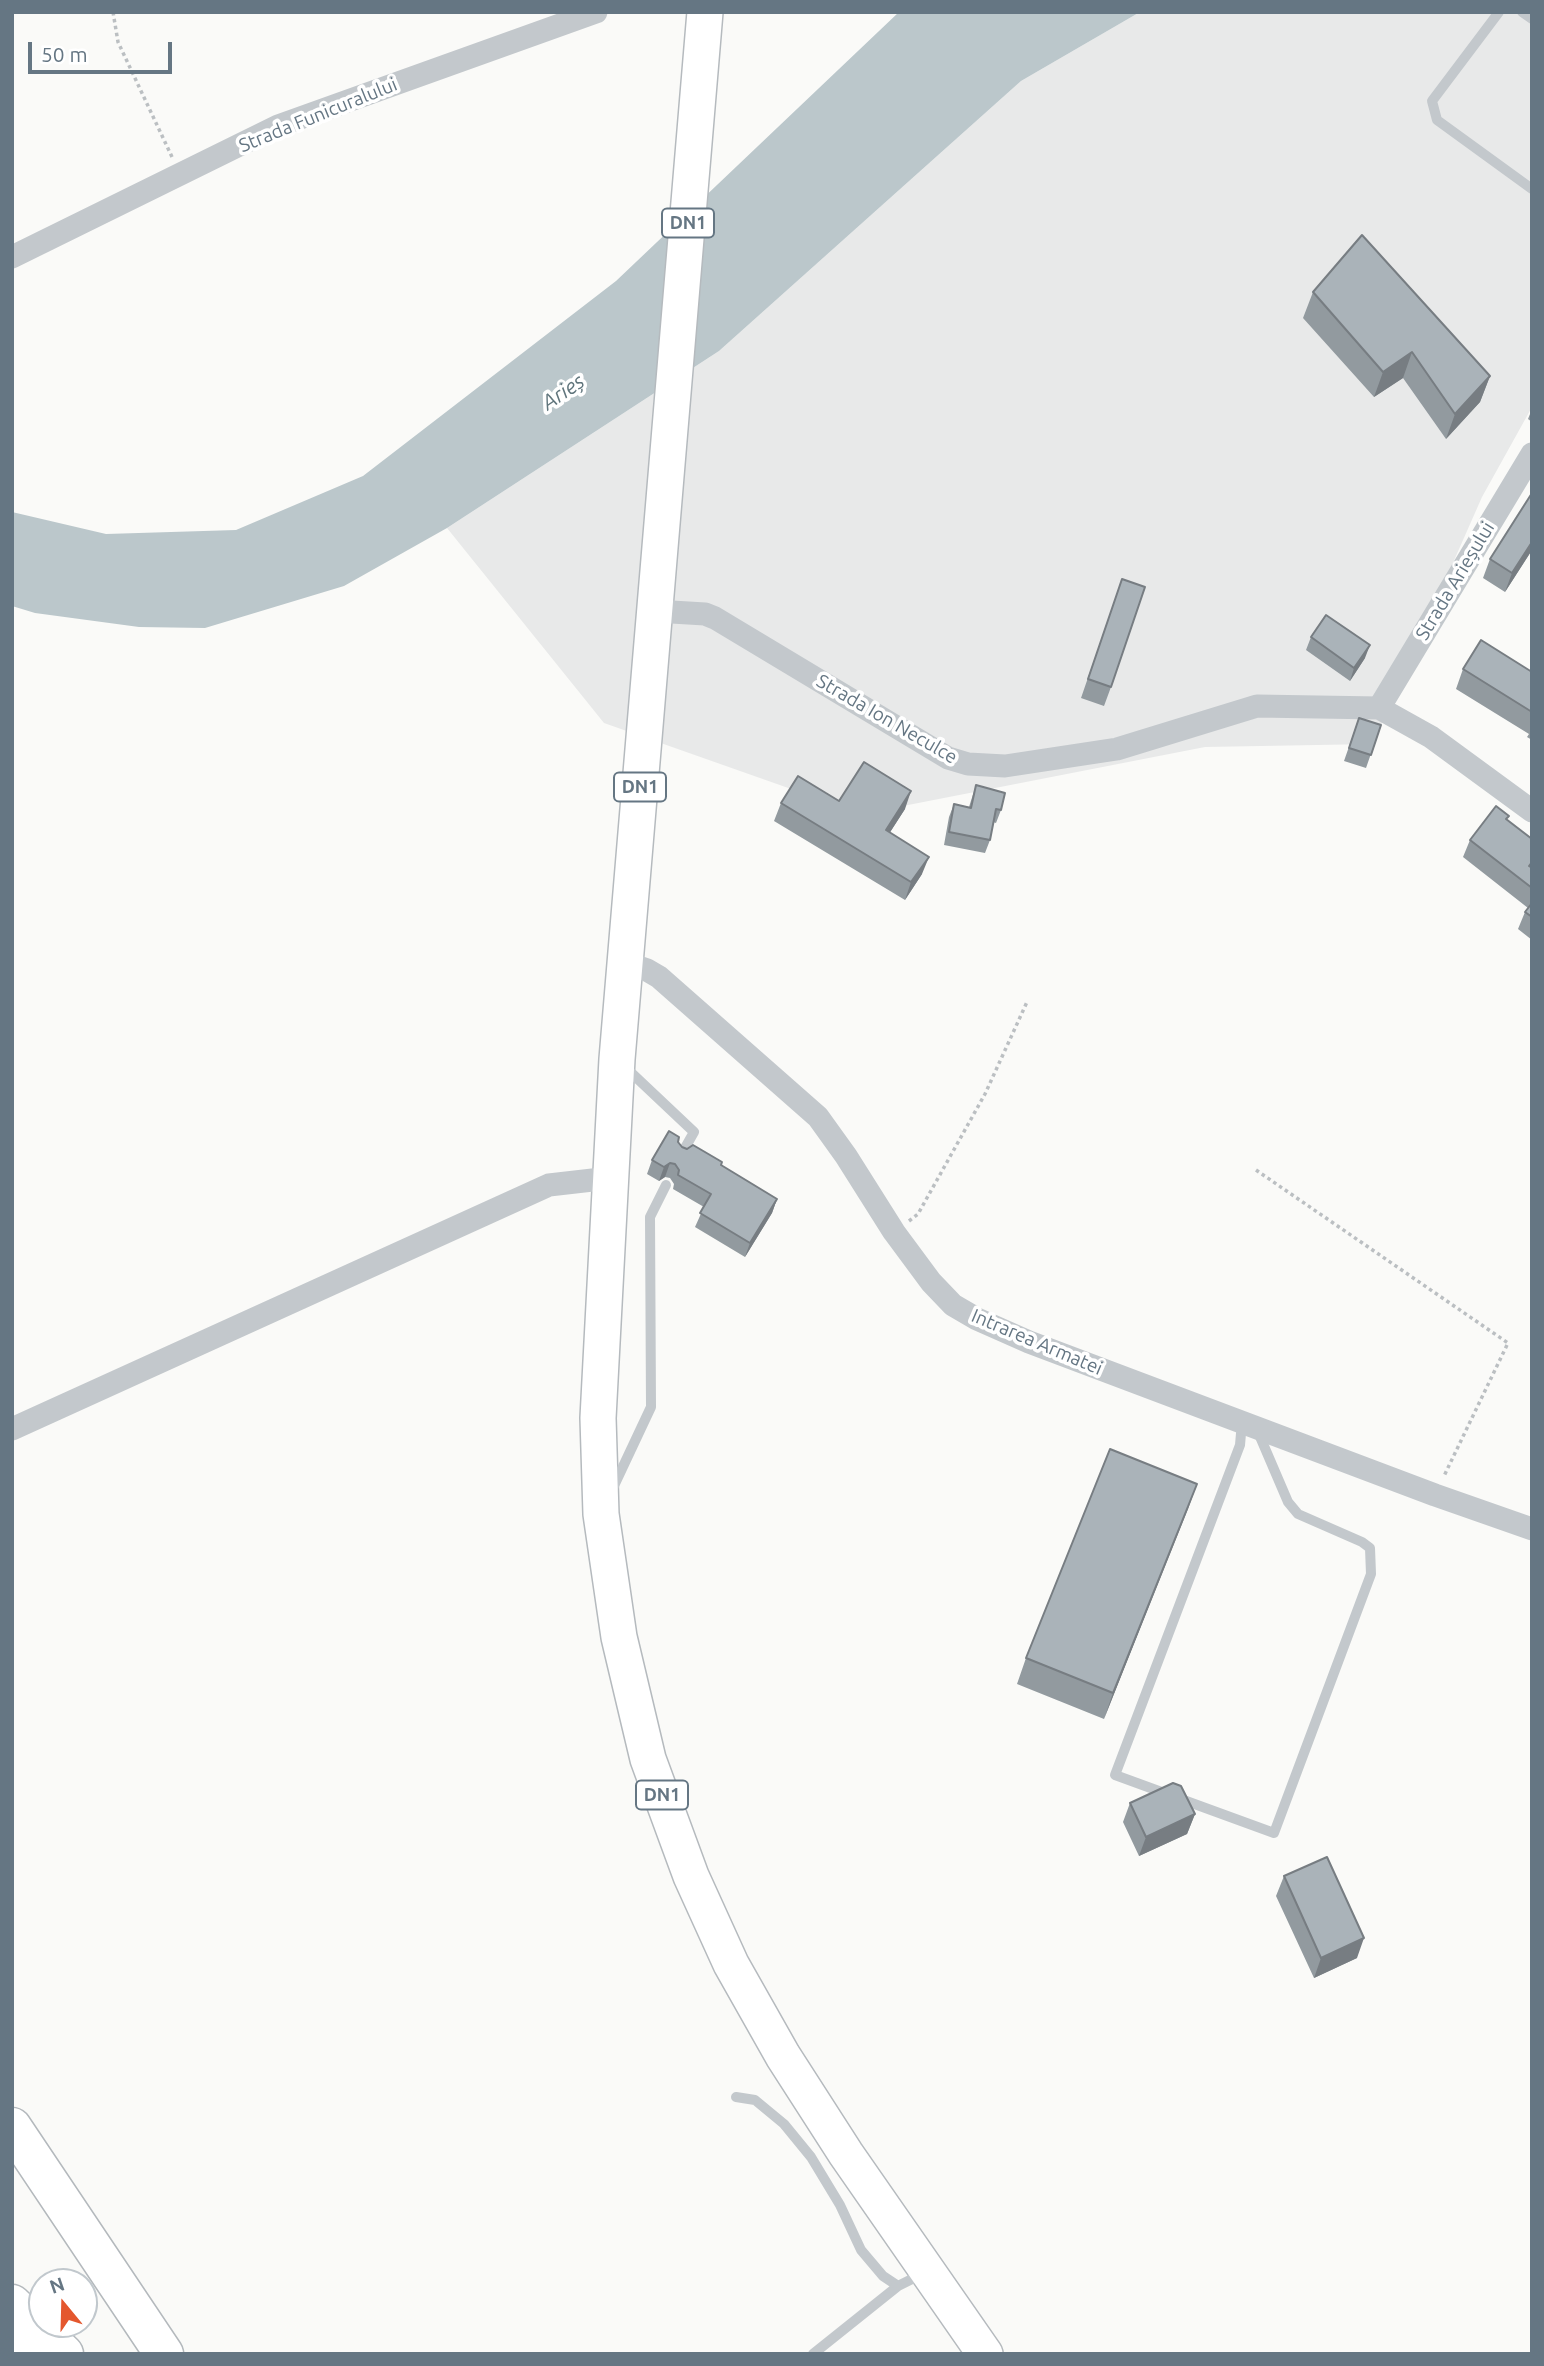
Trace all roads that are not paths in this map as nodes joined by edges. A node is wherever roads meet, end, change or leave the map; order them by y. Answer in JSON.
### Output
{"nodes":[{"id":1,"x":596,"y":12,"type":"edge"},
{"id":2,"x":705,"y":12,"type":"edge"},
{"id":3,"x":1499,"y":12,"type":"edge"},
{"id":4,"x":1522,"y":12,"type":"edge"},
{"id":5,"x":1532,"y":19,"type":"edge"},
{"id":6,"x":1532,"y":189,"type":"edge"},
{"id":7,"x":12,"y":257,"type":"edge"},
{"id":8,"x":1532,"y":454,"type":"edge"},
{"id":9,"x":655,"y":611,"type":"junction"},
{"id":10,"x":1379,"y":708,"type":"junction"},
{"id":11,"x":1532,"y":811,"type":"edge"},
{"id":12,"x":626,"y":963,"type":"junction"},
{"id":13,"x":617,"y":1059,"type":"junction"},
{"id":14,"x":681,"y":1155,"type":"edge"},
{"id":15,"x":610,"y":1178,"type":"junction"},
{"id":16,"x":666,"y":1185,"type":"dead end"},
{"id":17,"x":1249,"y":1425,"type":"junction"},
{"id":18,"x":12,"y":1429,"type":"edge"},
{"id":19,"x":601,"y":1514,"type":"junction"},
{"id":20,"x":1532,"y":1529,"type":"edge"},
{"id":21,"x":736,"y":2097,"type":"dead end"},
{"id":22,"x":12,"y":2127,"type":"edge"},
{"id":23,"x":912,"y":2279,"type":"junction"},
{"id":24,"x":12,"y":2304,"type":"edge"},
{"id":25,"x":12,"y":2348,"type":"edge"},
{"id":26,"x":18,"y":2354,"type":"edge"},
{"id":27,"x":64,"y":2354,"type":"edge"},
{"id":28,"x":164,"y":2354,"type":"edge"},
{"id":29,"x":813,"y":2354,"type":"edge"},
{"id":30,"x":985,"y":2354,"type":"edge"}],
"edges":[{"from":1,"to":7,"type":"street","name":"Strada Funicuralului"},
{"from":2,"to":9,"type":"main road","number":"DN1"},
{"from":3,"to":6,"type":"lane"},
{"from":4,"to":5,"type":"lane"},
{"from":8,"to":10,"type":"street","name":"Strada Arieșului"},
{"from":9,"to":10,"type":"street","name":"Strada Ion Neculce"},
{"from":9,"to":12,"type":"main road","number":"DN1"},
{"from":10,"to":11,"type":"street"},
{"from":12,"to":13,"type":"main road","number":"DN1"},
{"from":12,"to":17,"type":"street","name":"Intrarea Armatei"},
{"from":13,"to":14,"type":"lane"},
{"from":13,"to":15,"type":"main road","number":"DN1"},
{"from":15,"to":18,"type":"street"},
{"from":15,"to":19,"type":"main road","number":"DN1"},
{"from":16,"to":19,"type":"lane"},
{"from":17,"to":17,"type":"lane"},
{"from":17,"to":20,"type":"street","name":"Intrarea Armatei"},
{"from":19,"to":23,"type":"main road","number":"DN1"},
{"from":21,"to":23,"type":"lane"},
{"from":22,"to":28,"type":"highway"},
{"from":23,"to":29,"type":"lane"},
{"from":23,"to":30,"type":"main road","number":"DN1"},
{"from":24,"to":27,"type":"highway"},
{"from":25,"to":26,"type":"highway"}]}
